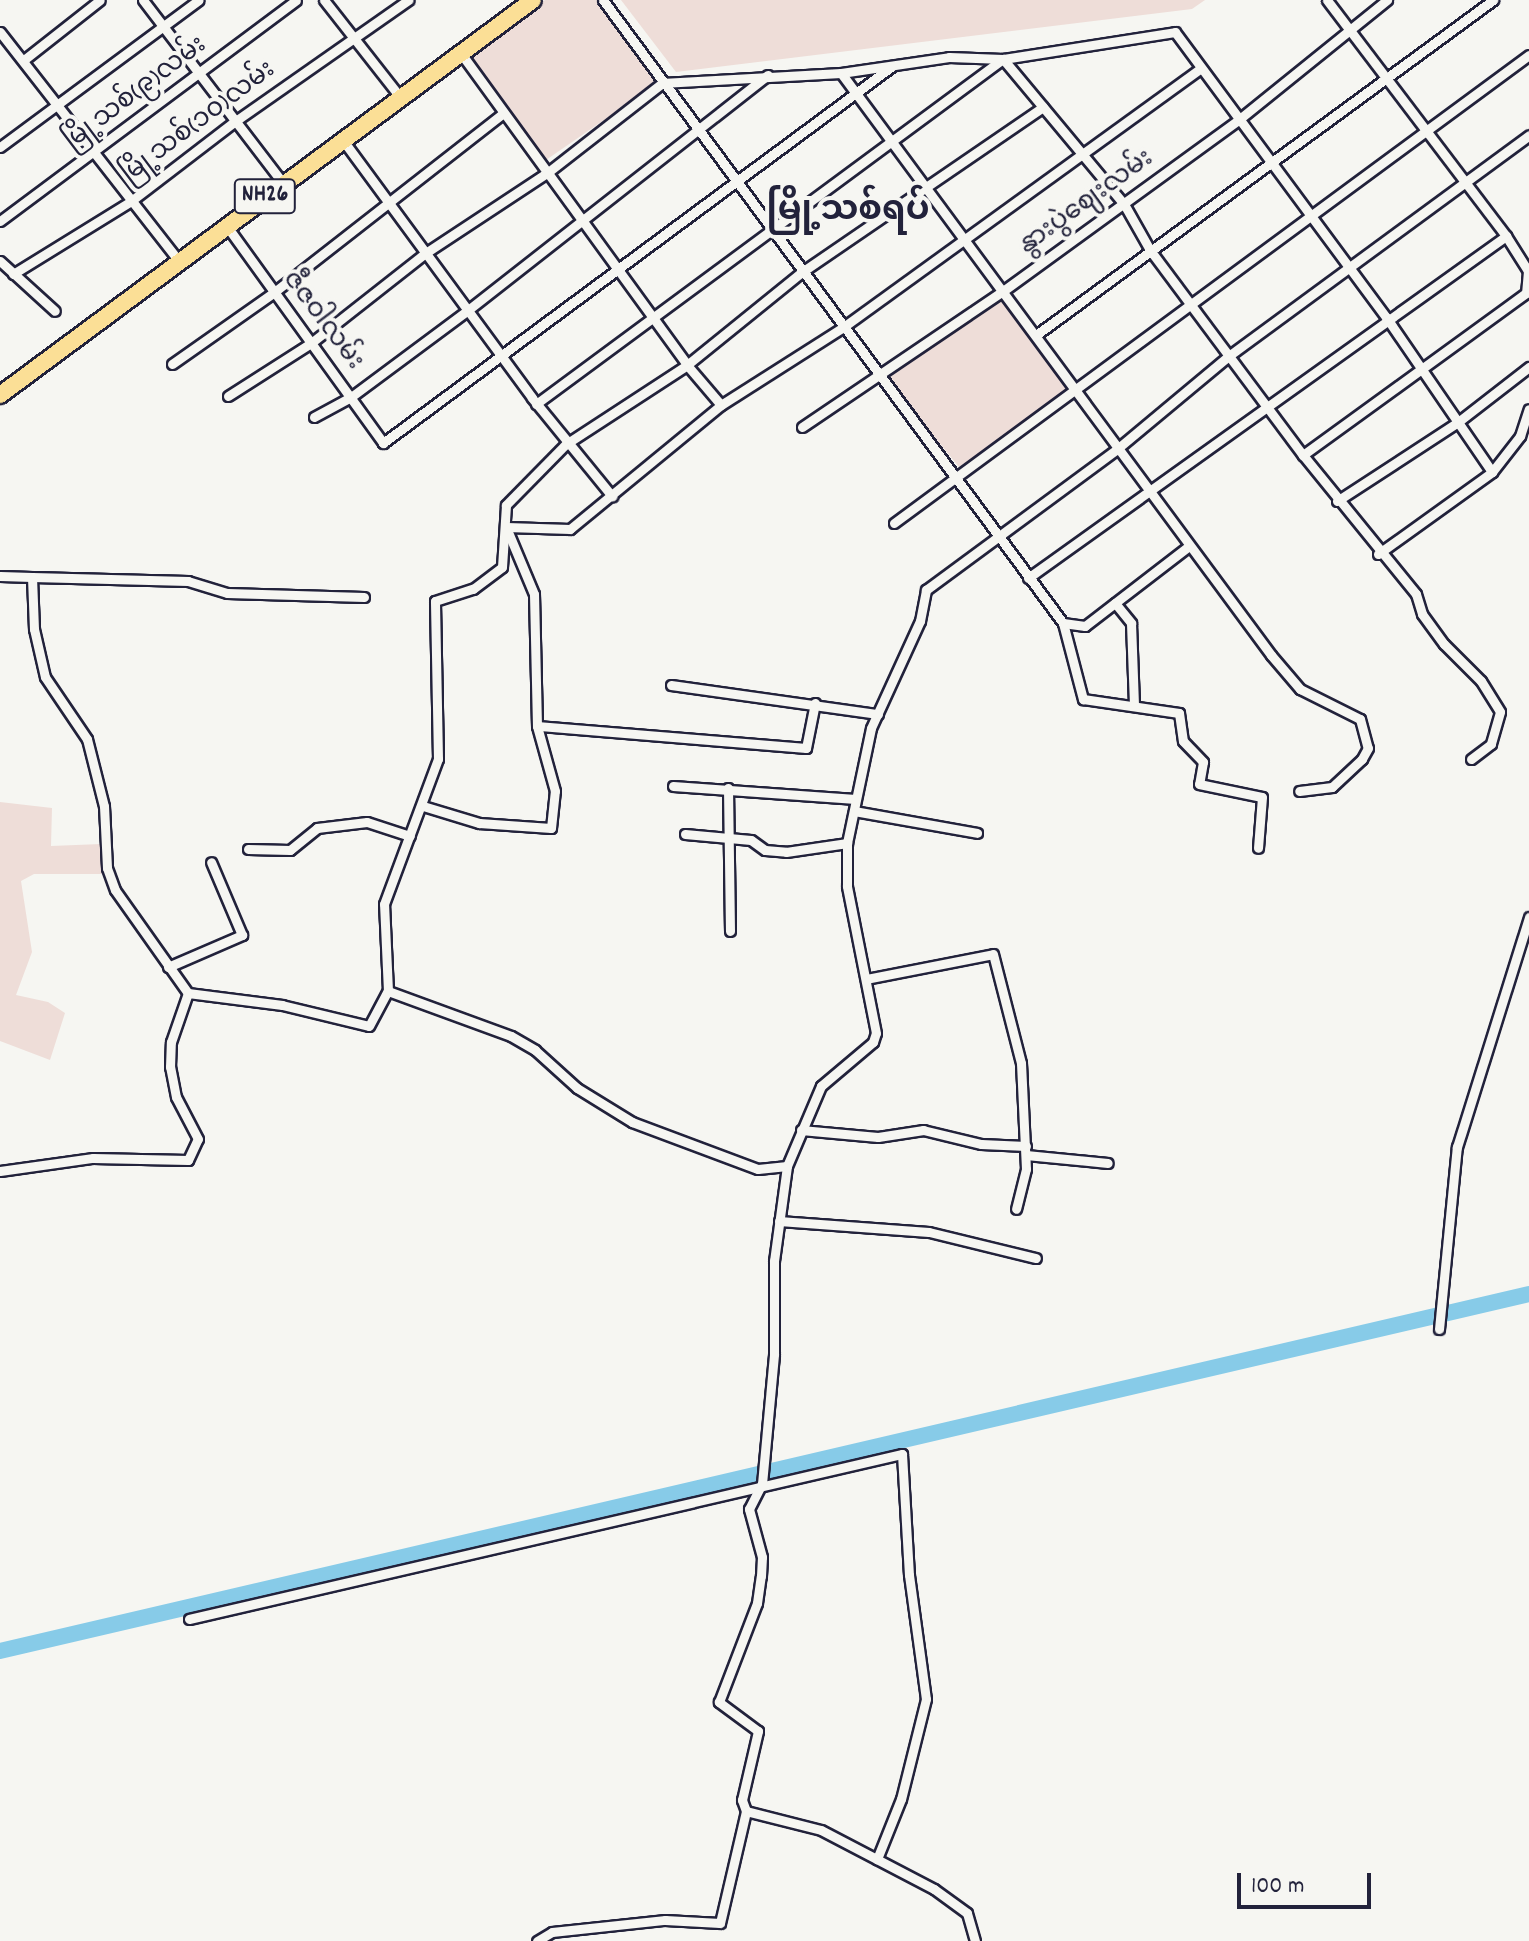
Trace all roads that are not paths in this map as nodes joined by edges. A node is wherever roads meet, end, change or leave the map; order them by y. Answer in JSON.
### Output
{"nodes":[{"id":1,"x":100,"y":0,"type":"edge"},
{"id":2,"x":143,"y":0,"type":"edge"},
{"id":3,"x":199,"y":0,"type":"edge"},
{"id":4,"x":296,"y":0,"type":"edge"},
{"id":5,"x":324,"y":0,"type":"edge"},
{"id":6,"x":408,"y":0,"type":"edge"},
{"id":7,"x":533,"y":0,"type":"edge"},
{"id":8,"x":603,"y":0,"type":"edge"},
{"id":9,"x":1327,"y":0,"type":"edge"},
{"id":10,"x":1387,"y":0,"type":"edge"},
{"id":11,"x":1493,"y":0,"type":"edge"},
{"id":12,"x":512,"y":6,"type":"edge"},
{"id":13,"x":1351,"y":27,"type":"junction"},
{"id":14,"x":165,"y":28,"type":"junction"},
{"id":15,"x":0,"y":32,"type":"edge"},
{"id":16,"x":354,"y":38,"type":"junction"},
{"id":17,"x":460,"y":52,"type":"junction"},
{"id":18,"x":1529,"y":55,"type":"edge"},
{"id":19,"x":25,"y":59,"type":"junction"},
{"id":20,"x":1003,"y":59,"type":"junction"},
{"id":21,"x":891,"y":67,"type":"junction"},
{"id":22,"x":1200,"y":69,"type":"junction"},
{"id":23,"x":841,"y":73,"type":"junction"},
{"id":24,"x":199,"y":75,"type":"junction"},
{"id":25,"x":768,"y":75,"type":"junction"},
{"id":26,"x":1389,"y":75,"type":"junction"},
{"id":27,"x":662,"y":83,"type":"junction"},
{"id":28,"x":855,"y":93,"type":"junction"},
{"id":29,"x":400,"y":97,"type":"junction"},
{"id":30,"x":59,"y":103,"type":"junction"},
{"id":31,"x":1043,"y":107,"type":"junction"},
{"id":32,"x":503,"y":113,"type":"junction"},
{"id":33,"x":1237,"y":121,"type":"junction"},
{"id":34,"x":234,"y":122,"type":"junction"},
{"id":35,"x":1427,"y":129,"type":"junction"},
{"id":36,"x":698,"y":130,"type":"junction"},
{"id":37,"x":1529,"y":135,"type":"edge"},
{"id":38,"x":342,"y":139,"type":"junction"},
{"id":39,"x":892,"y":141,"type":"junction"},
{"id":40,"x":0,"y":147,"type":"edge"},
{"id":41,"x":1083,"y":152,"type":"junction"},
{"id":42,"x":97,"y":153,"type":"junction"},
{"id":43,"x":1271,"y":165,"type":"junction"},
{"id":44,"x":547,"y":173,"type":"junction"},
{"id":45,"x":1465,"y":181,"type":"junction"},
{"id":46,"x":736,"y":182,"type":"junction"},
{"id":47,"x":283,"y":183,"type":"junction"},
{"id":48,"x":925,"y":185,"type":"junction"},
{"id":49,"x":389,"y":200,"type":"junction"},
{"id":50,"x":131,"y":201,"type":"junction"},
{"id":51,"x":1124,"y":204,"type":"junction"},
{"id":52,"x":1310,"y":217,"type":"junction"},
{"id":53,"x":0,"y":221,"type":"edge"},
{"id":54,"x":585,"y":221,"type":"junction"},
{"id":55,"x":226,"y":225,"type":"junction"},
{"id":56,"x":771,"y":231,"type":"junction"},
{"id":57,"x":1506,"y":236,"type":"junction"},
{"id":58,"x":964,"y":241,"type":"junction"},
{"id":59,"x":1150,"y":250,"type":"junction"},
{"id":60,"x":424,"y":254,"type":"junction"},
{"id":61,"x":178,"y":260,"type":"junction"},
{"id":62,"x":0,"y":261,"type":"edge"},
{"id":63,"x":1350,"y":268,"type":"junction"},
{"id":64,"x":619,"y":269,"type":"junction"},
{"id":65,"x":802,"y":272,"type":"junction"},
{"id":66,"x":13,"y":274,"type":"junction"},
{"id":67,"x":1003,"y":291,"type":"junction"},
{"id":68,"x":273,"y":293,"type":"junction"},
{"id":69,"x":1190,"y":304,"type":"junction"},
{"id":70,"x":468,"y":310,"type":"junction"},
{"id":71,"x":55,"y":311,"type":"dead end"},
{"id":72,"x":1386,"y":317,"type":"junction"},
{"id":73,"x":653,"y":318,"type":"junction"},
{"id":74,"x":842,"y":328,"type":"junction"},
{"id":75,"x":1036,"y":335,"type":"junction"},
{"id":76,"x":311,"y":343,"type":"junction"},
{"id":77,"x":1230,"y":355,"type":"junction"},
{"id":78,"x":501,"y":356,"type":"junction"},
{"id":79,"x":172,"y":364,"type":"dead end"},
{"id":80,"x":687,"y":365,"type":"junction"},
{"id":81,"x":1529,"y":367,"type":"edge"},
{"id":82,"x":1423,"y":370,"type":"junction"},
{"id":83,"x":880,"y":377,"type":"junction"},
{"id":84,"x":1074,"y":389,"type":"junction"},
{"id":85,"x":0,"y":395,"type":"edge"},
{"id":86,"x":228,"y":396,"type":"dead end"},
{"id":87,"x":351,"y":397,"type":"junction"},
{"id":88,"x":536,"y":404,"type":"junction"},
{"id":89,"x":721,"y":405,"type":"junction"},
{"id":90,"x":1268,"y":407,"type":"junction"},
{"id":91,"x":1529,"y":409,"type":"edge"},
{"id":92,"x":314,"y":417,"type":"dead end"},
{"id":93,"x":1458,"y":422,"type":"junction"},
{"id":94,"x":802,"y":427,"type":"dead end"},
{"id":95,"x":566,"y":444,"type":"junction"},
{"id":96,"x":1117,"y":449,"type":"junction"},
{"id":97,"x":1303,"y":455,"type":"junction"},
{"id":98,"x":1492,"y":472,"type":"junction"},
{"id":99,"x":956,"y":478,"type":"junction"},
{"id":100,"x":1151,"y":490,"type":"junction"},
{"id":101,"x":612,"y":496,"type":"junction"},
{"id":102,"x":1337,"y":501,"type":"junction"},
{"id":103,"x":894,"y":523,"type":"dead end"},
{"id":104,"x":506,"y":527,"type":"junction"},
{"id":105,"x":999,"y":537,"type":"junction"},
{"id":106,"x":1189,"y":546,"type":"junction"},
{"id":107,"x":1378,"y":554,"type":"junction"},
{"id":108,"x":0,"y":576,"type":"edge"},
{"id":109,"x":32,"y":577,"type":"junction"},
{"id":110,"x":1028,"y":578,"type":"junction"},
{"id":111,"x":364,"y":597,"type":"dead end"},
{"id":112,"x":1115,"y":603,"type":"junction"},
{"id":113,"x":1063,"y":623,"type":"junction"},
{"id":114,"x":671,"y":685,"type":"dead end"},
{"id":115,"x":815,"y":703,"type":"junction"},
{"id":116,"x":1134,"y":705,"type":"junction"},
{"id":117,"x":878,"y":714,"type":"junction"},
{"id":118,"x":537,"y":726,"type":"junction"},
{"id":119,"x":1471,"y":759,"type":"dead end"},
{"id":120,"x":673,"y":786,"type":"dead end"},
{"id":121,"x":728,"y":788,"type":"junction"},
{"id":122,"x":1299,"y":791,"type":"dead end"},
{"id":123,"x":856,"y":799,"type":"junction"},
{"id":124,"x":423,"y":806,"type":"junction"},
{"id":125,"x":854,"y":811,"type":"junction"},
{"id":126,"x":977,"y":833,"type":"dead end"},
{"id":127,"x":685,"y":834,"type":"dead end"},
{"id":128,"x":410,"y":836,"type":"junction"},
{"id":129,"x":728,"y":837,"type":"junction"},
{"id":130,"x":847,"y":843,"type":"junction"},
{"id":131,"x":1258,"y":848,"type":"dead end"},
{"id":132,"x":248,"y":849,"type":"dead end"},
{"id":133,"x":211,"y":862,"type":"dead end"},
{"id":134,"x":1529,"y":917,"type":"edge"},
{"id":135,"x":730,"y":931,"type":"dead end"},
{"id":136,"x":168,"y":967,"type":"junction"},
{"id":137,"x":866,"y":979,"type":"junction"},
{"id":138,"x":388,"y":991,"type":"junction"},
{"id":139,"x":188,"y":993,"type":"junction"},
{"id":140,"x":801,"y":1130,"type":"junction"},
{"id":141,"x":1026,"y":1151,"type":"junction"},
{"id":142,"x":1108,"y":1163,"type":"dead end"},
{"id":143,"x":787,"y":1166,"type":"junction"},
{"id":144,"x":0,"y":1171,"type":"edge"},
{"id":145,"x":1016,"y":1209,"type":"dead end"},
{"id":146,"x":779,"y":1221,"type":"junction"},
{"id":147,"x":1036,"y":1258,"type":"dead end"},
{"id":148,"x":1439,"y":1329,"type":"dead end"},
{"id":149,"x":762,"y":1484,"type":"junction"},
{"id":150,"x":189,"y":1619,"type":"dead end"},
{"id":151,"x":746,"y":1811,"type":"junction"},
{"id":152,"x":877,"y":1859,"type":"junction"},
{"id":153,"x":537,"y":1941,"type":"edge"},
{"id":154,"x":975,"y":1941,"type":"edge"}],
"edges":[{"from":1,"to":19,"type":"street"},
{"from":2,"to":14,"type":"street"},
{"from":3,"to":14,"type":"street"},
{"from":4,"to":24,"type":"street","name":"မြို့သစ်(၉)လမ်း"},
{"from":5,"to":16,"type":"street"},
{"from":6,"to":16,"type":"street","name":"မြို့သစ်(၁၀)လမ်း"},
{"from":7,"to":12,"type":"highway","number":"NH26"},
{"from":8,"to":27,"type":"street"},
{"from":9,"to":13,"type":"street"},
{"from":10,"to":13,"type":"street","name":"နွားပွဲဈေးလမ်း"},
{"from":11,"to":26,"type":"street"},
{"from":12,"to":17,"type":"highway","number":"NH26"},
{"from":13,"to":26,"type":"street"},
{"from":13,"to":33,"type":"street","name":"နွားပွဲဈေးလမ်း"},
{"from":14,"to":24,"type":"street"},
{"from":14,"to":30,"type":"street"},
{"from":15,"to":19,"type":"street"},
{"from":16,"to":29,"type":"street"},
{"from":16,"to":34,"type":"street","name":"မြို့သစ်(၁၀)လမ်း"},
{"from":17,"to":29,"type":"highway","number":"NH26"},
{"from":17,"to":32,"type":"street"},
{"from":18,"to":35,"type":"street"},
{"from":19,"to":30,"type":"street"},
{"from":20,"to":21,"type":"street"},
{"from":20,"to":22,"type":"street"},
{"from":20,"to":31,"type":"street"},
{"from":20,"to":39,"type":"street"},
{"from":21,"to":23,"type":"street"},
{"from":21,"to":28,"type":"street"},
{"from":22,"to":33,"type":"street"},
{"from":22,"to":41,"type":"street"},
{"from":23,"to":25,"type":"street"},
{"from":23,"to":28,"type":"street"},
{"from":24,"to":34,"type":"street"},
{"from":24,"to":42,"type":"street","name":"မြို့သစ်(၉)လမ်း"},
{"from":25,"to":27,"type":"street"},
{"from":25,"to":36,"type":"street"},
{"from":26,"to":35,"type":"street"},
{"from":26,"to":43,"type":"street"},
{"from":27,"to":36,"type":"street"},
{"from":27,"to":44,"type":"street"},
{"from":28,"to":39,"type":"street"},
{"from":28,"to":46,"type":"street"},
{"from":29,"to":38,"type":"highway","number":"NH26"},
{"from":30,"to":40,"type":"street"},
{"from":30,"to":42,"type":"street"},
{"from":31,"to":41,"type":"street"},
{"from":31,"to":48,"type":"street"},
{"from":32,"to":44,"type":"street"},
{"from":32,"to":49,"type":"street"},
{"from":33,"to":43,"type":"street"},
{"from":33,"to":51,"type":"street","name":"နွားပွဲဈေးလမ်း"},
{"from":34,"to":47,"type":"street"},
{"from":34,"to":50,"type":"street","name":"မြို့သစ်(၁၀)လမ်း"},
{"from":35,"to":45,"type":"street"},
{"from":35,"to":52,"type":"street"},
{"from":36,"to":46,"type":"street"},
{"from":36,"to":54,"type":"street"},
{"from":37,"to":45,"type":"street"},
{"from":38,"to":47,"type":"highway","number":"NH26"},
{"from":38,"to":49,"type":"street"},
{"from":39,"to":48,"type":"street"},
{"from":39,"to":56,"type":"street"},
{"from":41,"to":51,"type":"street"},
{"from":41,"to":58,"type":"street"},
{"from":42,"to":50,"type":"street"},
{"from":42,"to":53,"type":"street","name":"မြို့သစ်(၉)လမ်း"},
{"from":43,"to":52,"type":"street"},
{"from":43,"to":59,"type":"street"},
{"from":44,"to":54,"type":"street"},
{"from":44,"to":60,"type":"street"},
{"from":45,"to":57,"type":"street"},
{"from":45,"to":63,"type":"street"},
{"from":46,"to":56,"type":"street"},
{"from":46,"to":64,"type":"street"},
{"from":47,"to":55,"type":"highway","number":"NH26"},
{"from":48,"to":58,"type":"street"},
{"from":48,"to":65,"type":"street"},
{"from":49,"to":60,"type":"street"},
{"from":49,"to":68,"type":"street"},
{"from":50,"to":61,"type":"street"},
{"from":50,"to":66,"type":"street","name":"မြို့သစ်(၁၀)လမ်း"},
{"from":51,"to":59,"type":"street"},
{"from":51,"to":67,"type":"street","name":"နွားပွဲဈေးလမ်း"},
{"from":52,"to":63,"type":"street"},
{"from":52,"to":69,"type":"street"},
{"from":54,"to":64,"type":"street"},
{"from":54,"to":70,"type":"street"},
{"from":55,"to":61,"type":"highway","number":"NH26"},
{"from":55,"to":68,"type":"street","name":"ဇီဇဝါလမ်း"},
{"from":56,"to":65,"type":"street"},
{"from":56,"to":73,"type":"street"},
{"from":57,"to":72,"type":"street"},
{"from":57,"to":82,"type":"street"},
{"from":58,"to":67,"type":"street"},
{"from":58,"to":74,"type":"street"},
{"from":59,"to":69,"type":"street"},
{"from":59,"to":75,"type":"street"},
{"from":60,"to":70,"type":"street"},
{"from":60,"to":76,"type":"street"},
{"from":61,"to":85,"type":"highway","number":"NH26"},
{"from":62,"to":66,"type":"street"},
{"from":63,"to":72,"type":"street"},
{"from":63,"to":77,"type":"street"},
{"from":64,"to":73,"type":"street"},
{"from":64,"to":78,"type":"street"},
{"from":65,"to":74,"type":"street"},
{"from":65,"to":80,"type":"street"},
{"from":66,"to":71,"type":"street"},
{"from":67,"to":75,"type":"street"},
{"from":67,"to":83,"type":"street","name":"နွားပွဲဈေးလမ်း"},
{"from":68,"to":76,"type":"street","name":"ဇီဇဝါလမ်း"},
{"from":68,"to":79,"type":"street"},
{"from":69,"to":77,"type":"street"},
{"from":69,"to":84,"type":"street"},
{"from":70,"to":78,"type":"street"},
{"from":70,"to":87,"type":"street"},
{"from":72,"to":82,"type":"street"},
{"from":72,"to":90,"type":"street"},
{"from":73,"to":80,"type":"street"},
{"from":73,"to":88,"type":"street"},
{"from":74,"to":83,"type":"street"},
{"from":74,"to":89,"type":"street"},
{"from":75,"to":84,"type":"street"},
{"from":76,"to":86,"type":"street"},
{"from":76,"to":87,"type":"street","name":"ဇီဇဝါလမ်း"},
{"from":77,"to":90,"type":"street"},
{"from":77,"to":96,"type":"street"},
{"from":78,"to":87,"type":"street","name":"ဇီဇဝါလမ်း"},
{"from":78,"to":88,"type":"street"},
{"from":80,"to":89,"type":"street"},
{"from":80,"to":95,"type":"street"},
{"from":81,"to":93,"type":"street"},
{"from":82,"to":93,"type":"street"},
{"from":82,"to":97,"type":"street"},
{"from":83,"to":94,"type":"street","name":"နွားပွဲဈေးလမ်း"},
{"from":83,"to":99,"type":"street"},
{"from":84,"to":96,"type":"street"},
{"from":84,"to":99,"type":"street"},
{"from":87,"to":92,"type":"street"},
{"from":88,"to":95,"type":"street"},
{"from":89,"to":101,"type":"street"},
{"from":90,"to":97,"type":"street"},
{"from":90,"to":100,"type":"street"},
{"from":91,"to":98,"type":"street"},
{"from":93,"to":98,"type":"street"},
{"from":93,"to":102,"type":"street"},
{"from":95,"to":101,"type":"street"},
{"from":95,"to":104,"type":"street"},
{"from":96,"to":100,"type":"street"},
{"from":96,"to":105,"type":"street"},
{"from":97,"to":102,"type":"street"},
{"from":98,"to":107,"type":"street"},
{"from":99,"to":103,"type":"street"},
{"from":99,"to":105,"type":"street"},
{"from":100,"to":106,"type":"street"},
{"from":100,"to":110,"type":"street"},
{"from":101,"to":104,"type":"street"},
{"from":102,"to":107,"type":"street"},
{"from":104,"to":118,"type":"street"},
{"from":104,"to":124,"type":"street"},
{"from":105,"to":110,"type":"street"},
{"from":105,"to":117,"type":"street"},
{"from":106,"to":112,"type":"street"},
{"from":106,"to":122,"type":"street"},
{"from":107,"to":119,"type":"street"},
{"from":108,"to":109,"type":"street"},
{"from":109,"to":111,"type":"street"},
{"from":109,"to":136,"type":"street"},
{"from":110,"to":113,"type":"street"},
{"from":112,"to":113,"type":"street"},
{"from":112,"to":116,"type":"street"},
{"from":113,"to":116,"type":"street"},
{"from":114,"to":115,"type":"street"},
{"from":115,"to":117,"type":"street"},
{"from":115,"to":118,"type":"street"},
{"from":116,"to":131,"type":"street"},
{"from":117,"to":123,"type":"street"},
{"from":118,"to":124,"type":"street"},
{"from":120,"to":121,"type":"street"},
{"from":121,"to":123,"type":"street"},
{"from":121,"to":129,"type":"street"},
{"from":123,"to":125,"type":"street"},
{"from":124,"to":128,"type":"street"},
{"from":125,"to":126,"type":"street"},
{"from":125,"to":130,"type":"street"},
{"from":127,"to":129,"type":"street"},
{"from":128,"to":132,"type":"street"},
{"from":128,"to":138,"type":"street"},
{"from":129,"to":130,"type":"street"},
{"from":129,"to":135,"type":"street"},
{"from":130,"to":137,"type":"street"},
{"from":133,"to":136,"type":"street"},
{"from":134,"to":148,"type":"street"},
{"from":136,"to":139,"type":"street"},
{"from":137,"to":140,"type":"street"},
{"from":137,"to":141,"type":"street"},
{"from":138,"to":139,"type":"street"},
{"from":138,"to":143,"type":"street"},
{"from":139,"to":144,"type":"street"},
{"from":140,"to":141,"type":"street"},
{"from":140,"to":143,"type":"street"},
{"from":141,"to":142,"type":"street"},
{"from":141,"to":145,"type":"street"},
{"from":143,"to":146,"type":"street"},
{"from":146,"to":147,"type":"street"},
{"from":146,"to":149,"type":"street"},
{"from":149,"to":150,"type":"street"},
{"from":149,"to":151,"type":"street"},
{"from":149,"to":152,"type":"street"},
{"from":151,"to":152,"type":"street"},
{"from":151,"to":153,"type":"street"},
{"from":152,"to":154,"type":"street"}]}
